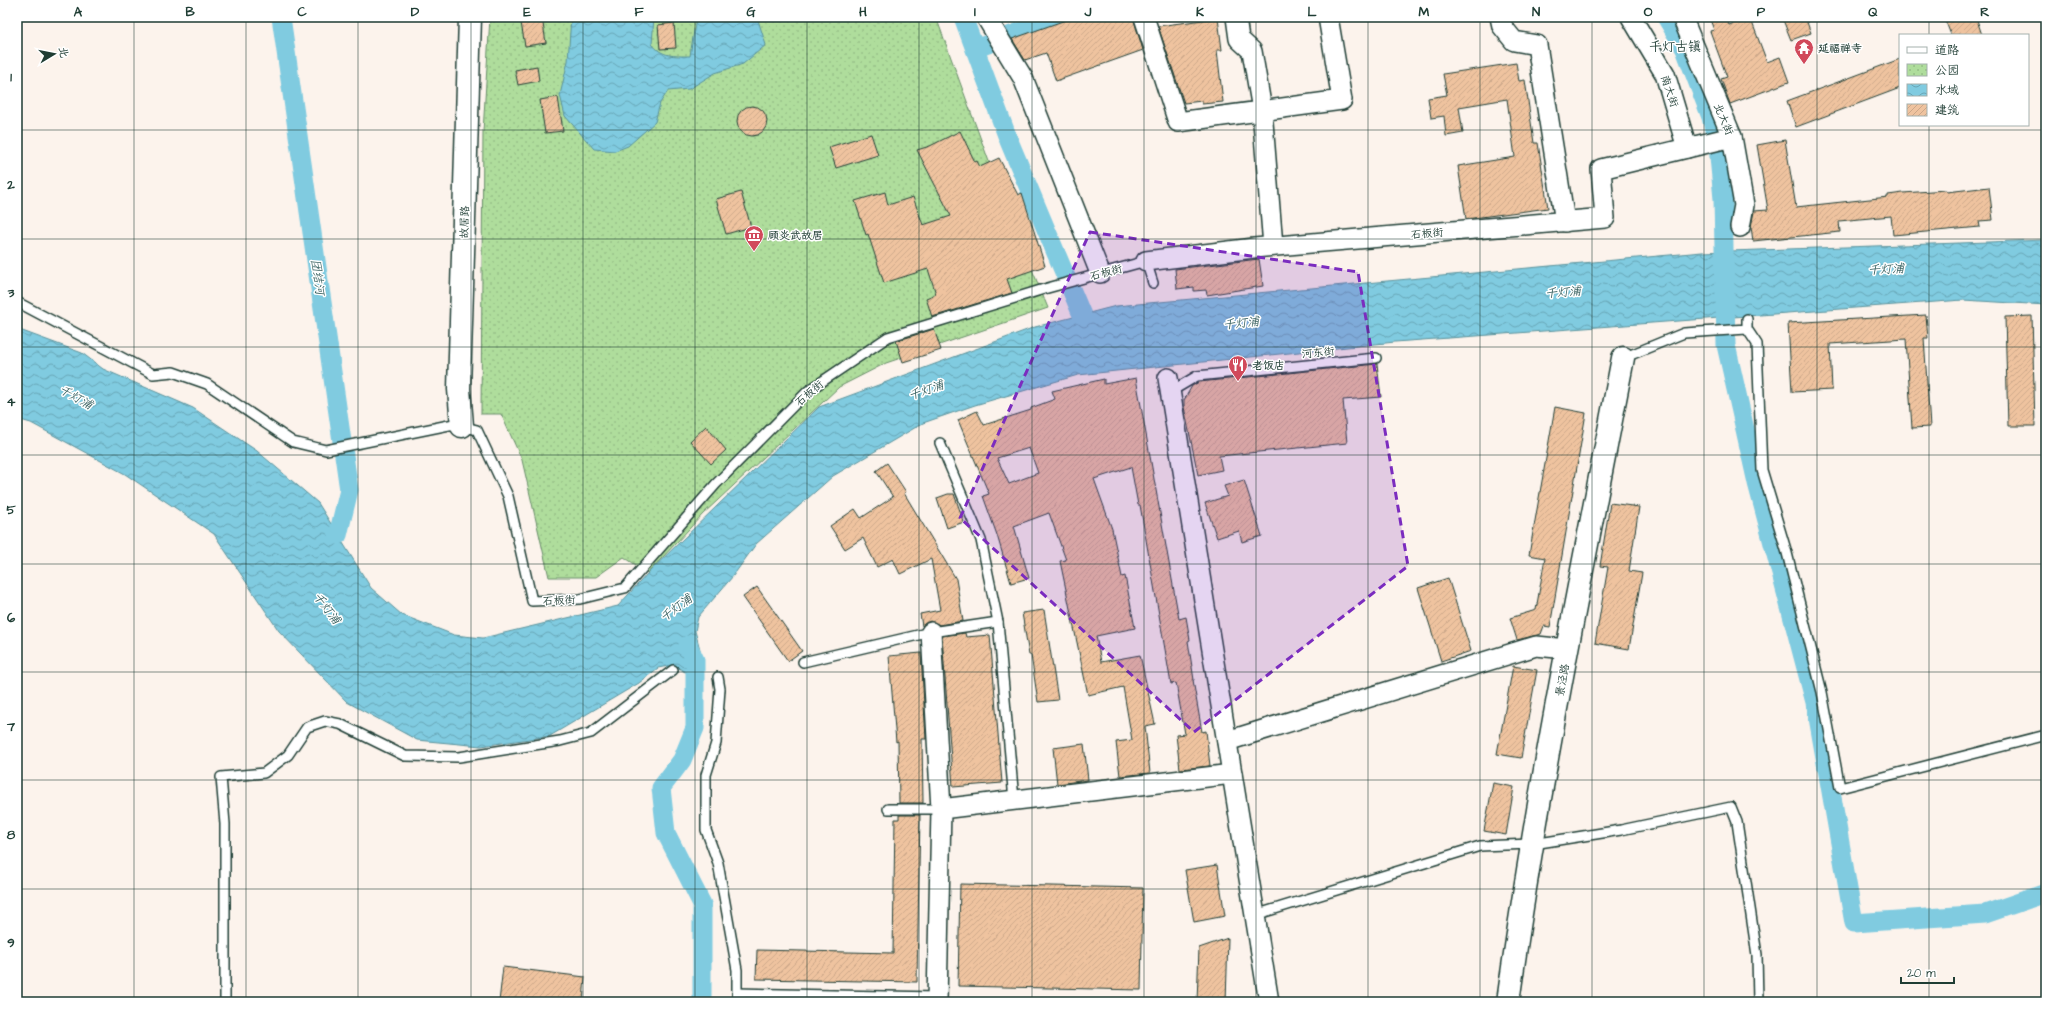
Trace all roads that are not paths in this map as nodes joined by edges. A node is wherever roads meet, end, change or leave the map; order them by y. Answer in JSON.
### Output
{"nodes":[{"id":1,"x":470,"y":17,"type":"edge"},
{"id":2,"x":1144,"y":17,"type":"edge"},
{"id":3,"x":1236,"y":17,"type":"edge"},
{"id":4,"x":1328,"y":17,"type":"edge"},
{"id":5,"x":1500,"y":17,"type":"edge"},
{"id":6,"x":1631,"y":17,"type":"edge"},
{"id":7,"x":1682,"y":17,"type":"edge"},
{"id":8,"x":995,"y":32,"type":"edge"},
{"id":9,"x":1262,"y":110,"type":"junction"},
{"id":10,"x":1732,"y":137,"type":"junction"},
{"id":11,"x":1687,"y":148,"type":"junction"},
{"id":12,"x":1565,"y":222,"type":"junction"},
{"id":13,"x":1740,"y":227,"type":"dead end"},
{"id":14,"x":1273,"y":246,"type":"junction"},
{"id":15,"x":1146,"y":261,"type":"junction"},
{"id":16,"x":1094,"y":275,"type":"junction"},
{"id":17,"x":1153,"y":283,"type":"dead end"},
{"id":18,"x":17,"y":302,"type":"edge"},
{"id":19,"x":1748,"y":319,"type":"dead end"},
{"id":20,"x":1747,"y":330,"type":"junction"},
{"id":21,"x":1376,"y":358,"type":"dead end"},
{"id":22,"x":1623,"y":358,"type":"joint"},
{"id":23,"x":1169,"y":385,"type":"joint"},
{"id":24,"x":462,"y":426,"type":"junction"},
{"id":25,"x":940,"y":443,"type":"dead end"},
{"id":26,"x":998,"y":622,"type":"junction"},
{"id":27,"x":931,"y":632,"type":"junction"},
{"id":28,"x":1567,"y":649,"type":"junction"},
{"id":29,"x":803,"y":662,"type":"dead end"},
{"id":30,"x":673,"y":670,"type":"dead end"},
{"id":31,"x":718,"y":678,"type":"dead end"},
{"id":32,"x":2046,"y":735,"type":"edge"},
{"id":33,"x":1227,"y":741,"type":"junction"},
{"id":34,"x":1232,"y":774,"type":"junction"},
{"id":35,"x":1014,"y":800,"type":"junction"},
{"id":36,"x":888,"y":809,"type":"dead end"},
{"id":37,"x":941,"y":809,"type":"junction"},
{"id":38,"x":1533,"y":844,"type":"junction"},
{"id":39,"x":1255,"y":915,"type":"junction"},
{"id":40,"x":737,"y":998,"type":"edge"},
{"id":41,"x":937,"y":1000,"type":"edge"},
{"id":42,"x":226,"y":1002,"type":"edge"},
{"id":43,"x":1269,"y":1002,"type":"edge"},
{"id":44,"x":1508,"y":1002,"type":"edge"},
{"id":45,"x":1758,"y":1002,"type":"edge"}],
"edges":[{"from":1,"to":24,"type":"street","name":"故居路"},
{"from":2,"to":9,"type":"street"},
{"from":3,"to":9,"type":"street"},
{"from":4,"to":9,"type":"street"},
{"from":5,"to":12,"type":"street"},
{"from":6,"to":11,"type":"street","name":"南大街"},
{"from":7,"to":10,"type":"street","name":"北大街"},
{"from":8,"to":16,"type":"street"},
{"from":9,"to":14,"type":"street"},
{"from":10,"to":11,"type":"street","name":"石板街"},
{"from":10,"to":13,"type":"street","name":"北大街"},
{"from":11,"to":12,"type":"street","name":"石板街"},
{"from":12,"to":14,"type":"street","name":"石板街"},
{"from":14,"to":15,"type":"street","name":"石板街"},
{"from":15,"to":16,"type":"lane","name":"石板街"},
{"from":15,"to":17,"type":"lane"},
{"from":16,"to":24,"type":"lane","name":"石板街"},
{"from":18,"to":24,"type":"lane"},
{"from":19,"to":20,"type":"lane"},
{"from":20,"to":22,"type":"lane"},
{"from":20,"to":32,"type":"lane"},
{"from":21,"to":23,"type":"lane","name":"河东街"},
{"from":22,"to":28,"type":"street","name":"景泾路"},
{"from":23,"to":33,"type":"street"},
{"from":25,"to":26,"type":"lane"},
{"from":26,"to":27,"type":"lane"},
{"from":26,"to":35,"type":"lane"},
{"from":27,"to":29,"type":"lane"},
{"from":27,"to":37,"type":"street"},
{"from":28,"to":33,"type":"street"},
{"from":28,"to":38,"type":"street","name":"景泾路"},
{"from":30,"to":42,"type":"lane"},
{"from":31,"to":40,"type":"lane"},
{"from":33,"to":34,"type":"street"},
{"from":34,"to":35,"type":"street"},
{"from":34,"to":39,"type":"street"},
{"from":35,"to":37,"type":"street"},
{"from":36,"to":37,"type":"lane"},
{"from":37,"to":41,"type":"street"},
{"from":38,"to":39,"type":"lane"},
{"from":38,"to":44,"type":"street","name":"景泾路"},
{"from":38,"to":45,"type":"lane"},
{"from":39,"to":43,"type":"street"},
{"from":40,"to":41,"type":"lane"}]}
